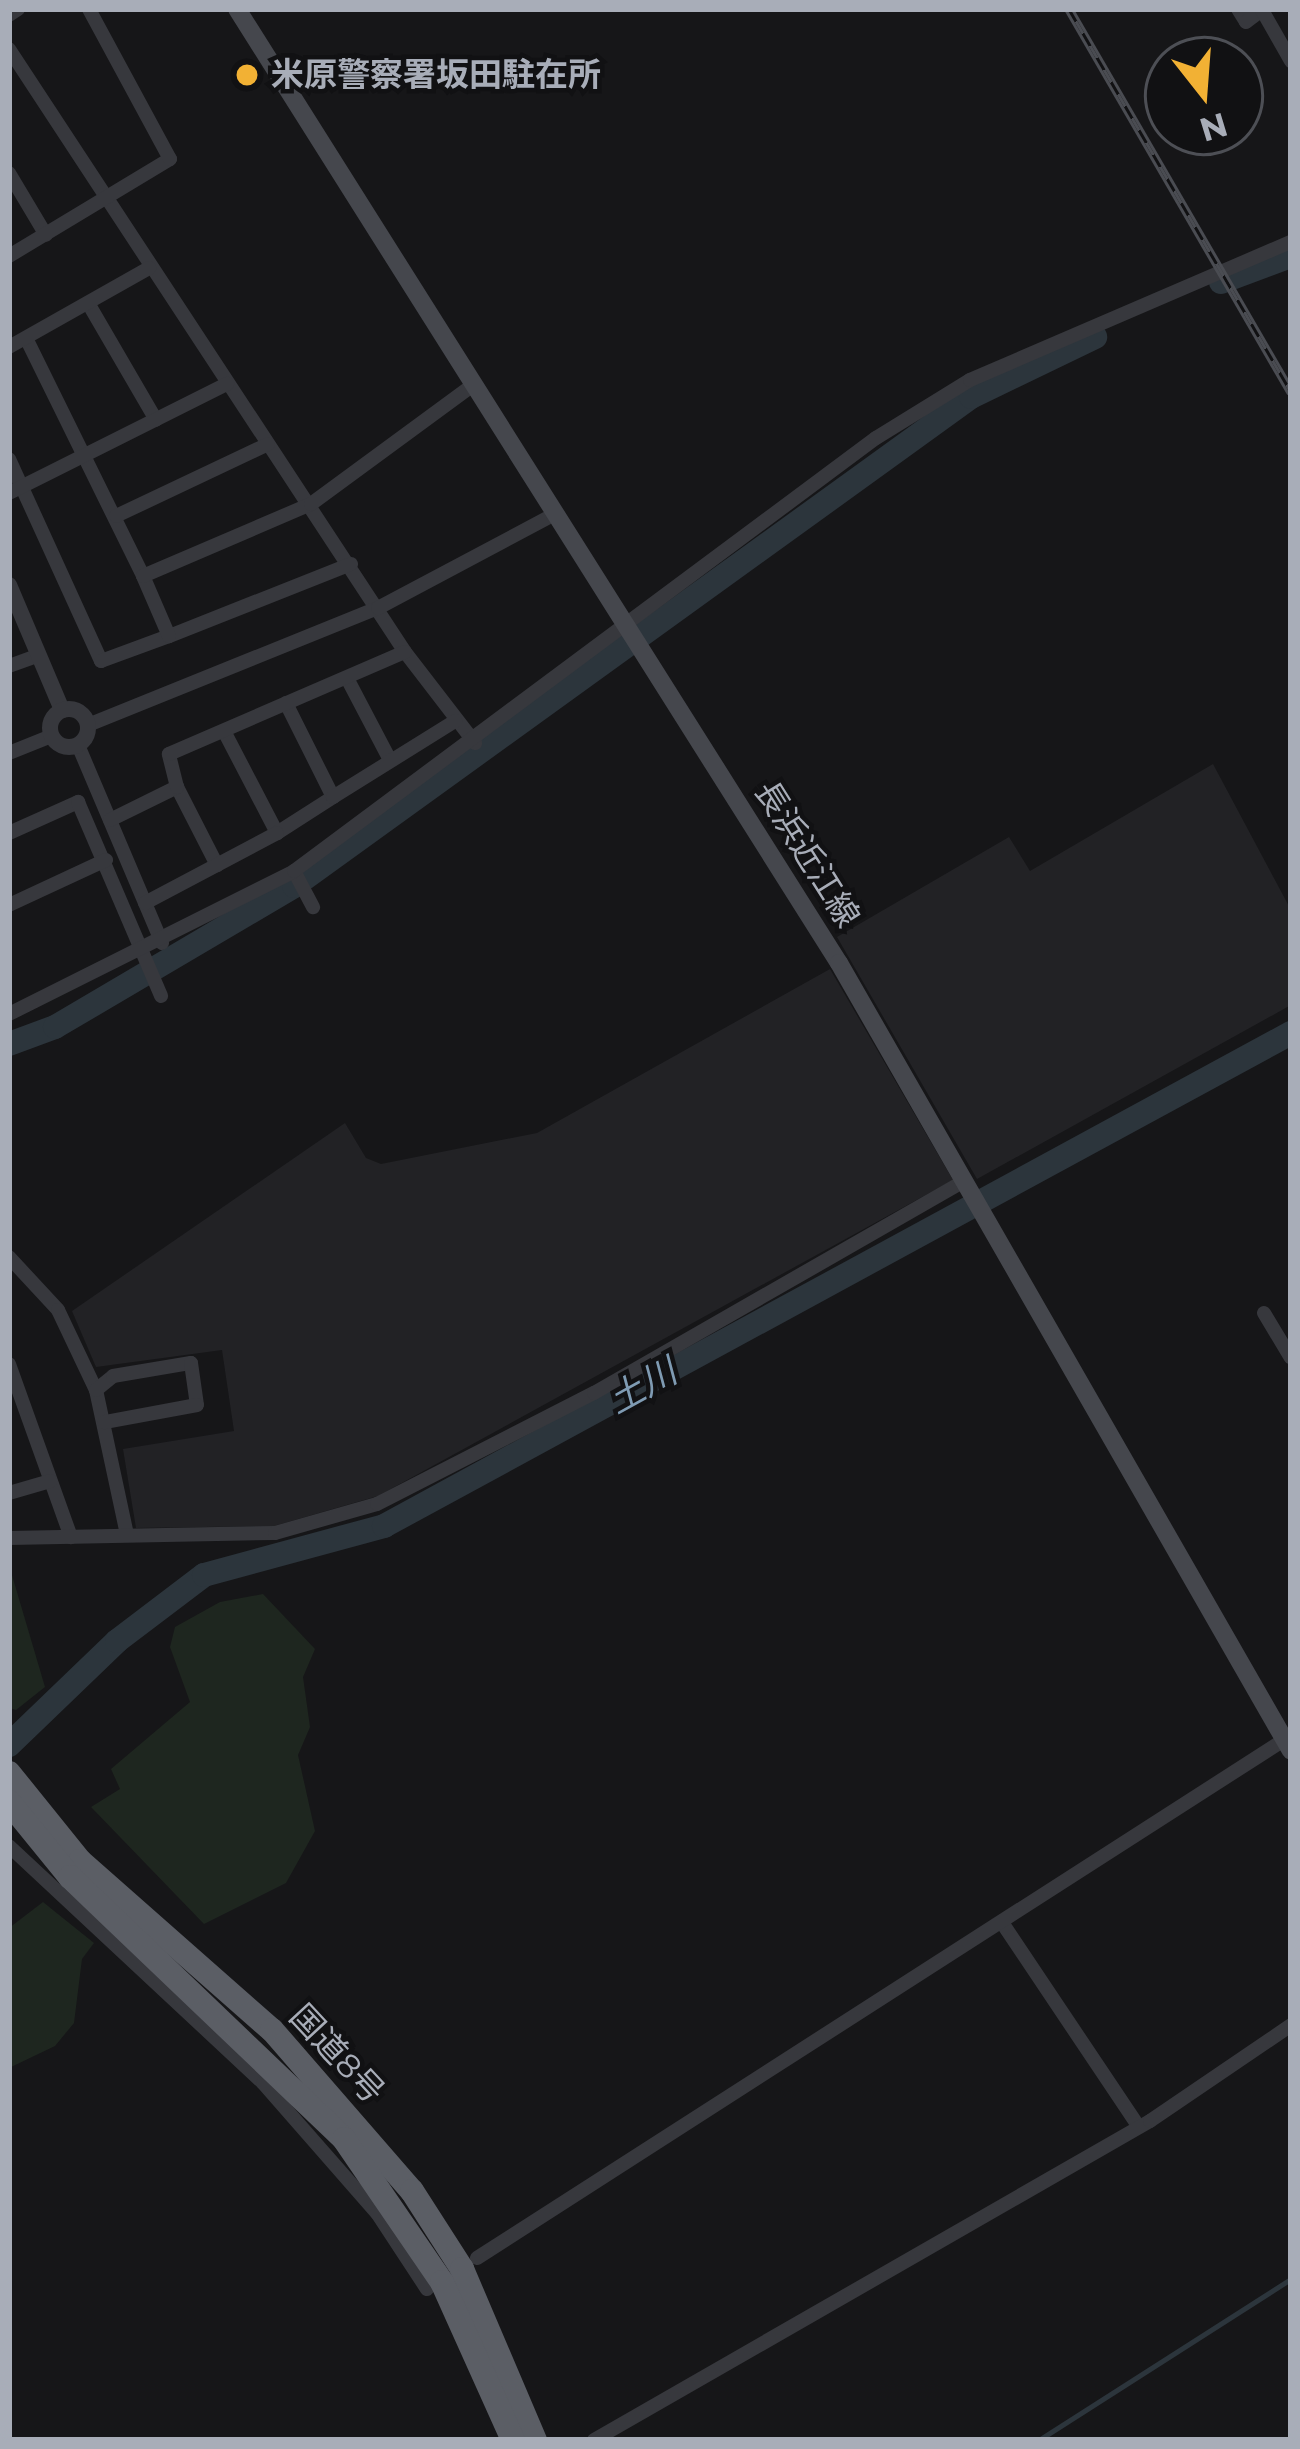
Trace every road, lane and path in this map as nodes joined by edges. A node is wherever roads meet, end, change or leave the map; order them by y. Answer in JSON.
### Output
{"nodes":[{"id":1,"x":18,"y":9,"type":"edge"},
{"id":2,"x":89,"y":9,"type":"edge"},
{"id":3,"x":237,"y":9,"type":"edge"},
{"id":4,"x":1238,"y":9,"type":"edge"},
{"id":5,"x":1263,"y":10,"type":"edge"},
{"id":6,"x":9,"y":14,"type":"edge"},
{"id":7,"x":9,"y":50,"type":"edge"},
{"id":8,"x":1291,"y":61,"type":"edge"},
{"id":9,"x":9,"y":173,"type":"edge"},
{"id":10,"x":102,"y":200,"type":"junction"},
{"id":11,"x":46,"y":235,"type":"junction"},
{"id":12,"x":1291,"y":242,"type":"edge"},
{"id":13,"x":9,"y":256,"type":"edge"},
{"id":14,"x":149,"y":268,"type":"junction"},
{"id":15,"x":88,"y":303,"type":"junction"},
{"id":16,"x":26,"y":338,"type":"junction"},
{"id":17,"x":9,"y":346,"type":"edge"},
{"id":18,"x":227,"y":384,"type":"junction"},
{"id":19,"x":473,"y":385,"type":"junction"},
{"id":20,"x":156,"y":420,"type":"junction"},
{"id":21,"x":268,"y":444,"type":"junction"},
{"id":22,"x":87,"y":455,"type":"junction"},
{"id":23,"x":9,"y":459,"type":"edge"},
{"id":24,"x":15,"y":490,"type":"edge"},
{"id":25,"x":311,"y":504,"type":"junction"},
{"id":26,"x":555,"y":514,"type":"junction"},
{"id":27,"x":116,"y":516,"type":"junction"},
{"id":28,"x":351,"y":564,"type":"junction"},
{"id":29,"x":143,"y":576,"type":"junction"},
{"id":30,"x":9,"y":585,"type":"edge"},
{"id":31,"x":378,"y":608,"type":"junction"},
{"id":32,"x":628,"y":628,"type":"junction"},
{"id":33,"x":170,"y":636,"type":"junction"},
{"id":34,"x":405,"y":652,"type":"junction"},
{"id":35,"x":39,"y":655,"type":"junction"},
{"id":36,"x":9,"y":665,"type":"edge"},
{"id":37,"x":348,"y":680,"type":"junction"},
{"id":38,"x":286,"y":704,"type":"junction"},
{"id":39,"x":62,"y":710,"type":"junction"},
{"id":40,"x":455,"y":721,"type":"junction"},
{"id":41,"x":88,"y":724,"type":"junction"},
{"id":42,"x":225,"y":733,"type":"junction"},
{"id":43,"x":51,"y":736,"type":"junction"},
{"id":44,"x":475,"y":742,"type":"junction"},
{"id":45,"x":78,"y":745,"type":"junction"},
{"id":46,"x":9,"y":753,"type":"edge"},
{"id":47,"x":390,"y":760,"type":"junction"},
{"id":48,"x":177,"y":787,"type":"junction"},
{"id":49,"x":333,"y":797,"type":"junction"},
{"id":50,"x":110,"y":820,"type":"junction"},
{"id":51,"x":9,"y":833,"type":"edge"},
{"id":52,"x":277,"y":833,"type":"junction"},
{"id":53,"x":106,"y":860,"type":"junction"},
{"id":54,"x":217,"y":866,"type":"junction"},
{"id":55,"x":294,"y":871,"type":"junction"},
{"id":56,"x":145,"y":903,"type":"junction"},
{"id":57,"x":9,"y":905,"type":"edge"},
{"id":58,"x":313,"y":907,"type":"dead end"},
{"id":59,"x":154,"y":950,"type":"junction"},
{"id":60,"x":161,"y":993,"type":"dead end"},
{"id":61,"x":9,"y":1014,"type":"edge"},
{"id":62,"x":962,"y":1186,"type":"junction"},
{"id":63,"x":9,"y":1257,"type":"edge"},
{"id":64,"x":1264,"y":1312,"type":"dead end"},
{"id":65,"x":1291,"y":1358,"type":"edge"},
{"id":66,"x":9,"y":1364,"type":"edge"},
{"id":67,"x":96,"y":1390,"type":"junction"},
{"id":68,"x":106,"y":1422,"type":"junction"},
{"id":69,"x":50,"y":1480,"type":"junction"},
{"id":70,"x":9,"y":1493,"type":"edge"},
{"id":71,"x":127,"y":1534,"type":"junction"},
{"id":72,"x":71,"y":1537,"type":"junction"},
{"id":73,"x":9,"y":1538,"type":"edge"},
{"id":74,"x":1287,"y":1745,"type":"edge"},
{"id":75,"x":10,"y":1784,"type":"edge"},
{"id":76,"x":9,"y":1846,"type":"edge"},
{"id":77,"x":1003,"y":1924,"type":"junction"},
{"id":78,"x":1291,"y":2025,"type":"edge"},
{"id":79,"x":1136,"y":2122,"type":"junction"},
{"id":80,"x":477,"y":2258,"type":"dead end"},
{"id":81,"x":427,"y":2289,"type":"dead end"},
{"id":82,"x":513,"y":2440,"type":"edge"},
{"id":83,"x":536,"y":2440,"type":"edge"},
{"id":84,"x":594,"y":2440,"type":"edge"}],
"edges":[{"from":1,"to":6,"type":"street"},
{"from":2,"to":10,"type":"street"},
{"from":3,"to":19,"type":"main road","name":"長浜近江線"},
{"from":4,"to":5,"type":"street"},
{"from":5,"to":8,"type":"street"},
{"from":7,"to":10,"type":"street"},
{"from":9,"to":11,"type":"street"},
{"from":10,"to":11,"type":"street"},
{"from":10,"to":14,"type":"street"},
{"from":11,"to":13,"type":"street"},
{"from":12,"to":32,"type":"street"},
{"from":14,"to":15,"type":"street"},
{"from":14,"to":18,"type":"street"},
{"from":15,"to":16,"type":"street"},
{"from":15,"to":20,"type":"street"},
{"from":16,"to":17,"type":"street"},
{"from":16,"to":22,"type":"street"},
{"from":18,"to":20,"type":"street"},
{"from":18,"to":21,"type":"street"},
{"from":19,"to":25,"type":"street"},
{"from":19,"to":26,"type":"main road","name":"長浜近江線"},
{"from":20,"to":22,"type":"street"},
{"from":21,"to":25,"type":"street"},
{"from":21,"to":27,"type":"street"},
{"from":22,"to":24,"type":"street"},
{"from":22,"to":27,"type":"street"},
{"from":23,"to":24,"type":"street"},
{"from":24,"to":33,"type":"street"},
{"from":25,"to":28,"type":"street"},
{"from":25,"to":29,"type":"street"},
{"from":26,"to":31,"type":"street"},
{"from":26,"to":32,"type":"main road","name":"長浜近江線"},
{"from":27,"to":29,"type":"street"},
{"from":28,"to":31,"type":"street"},
{"from":28,"to":33,"type":"street"},
{"from":29,"to":33,"type":"street"},
{"from":30,"to":35,"type":"street"},
{"from":31,"to":34,"type":"street"},
{"from":31,"to":41,"type":"street"},
{"from":32,"to":44,"type":"street"},
{"from":32,"to":62,"type":"main road","name":"長浜近江線"},
{"from":34,"to":37,"type":"street"},
{"from":34,"to":40,"type":"street"},
{"from":35,"to":36,"type":"street"},
{"from":35,"to":39,"type":"street"},
{"from":37,"to":38,"type":"street"},
{"from":37,"to":47,"type":"street"},
{"from":38,"to":42,"type":"street"},
{"from":38,"to":49,"type":"street"},
{"from":39,"to":41,"type":"street"},
{"from":39,"to":43,"type":"street"},
{"from":40,"to":44,"type":"street"},
{"from":40,"to":47,"type":"street"},
{"from":41,"to":45,"type":"street"},
{"from":42,"to":48,"type":"street"},
{"from":42,"to":52,"type":"street"},
{"from":43,"to":45,"type":"street"},
{"from":43,"to":46,"type":"street"},
{"from":44,"to":55,"type":"street"},
{"from":45,"to":50,"type":"street"},
{"from":47,"to":49,"type":"street"},
{"from":48,"to":50,"type":"street"},
{"from":48,"to":54,"type":"street"},
{"from":49,"to":52,"type":"street"},
{"from":50,"to":56,"type":"street"},
{"from":51,"to":53,"type":"street"},
{"from":52,"to":54,"type":"street"},
{"from":53,"to":57,"type":"street"},
{"from":53,"to":59,"type":"street"},
{"from":54,"to":56,"type":"street"},
{"from":55,"to":58,"type":"street"},
{"from":55,"to":59,"type":"street"},
{"from":56,"to":59,"type":"street"},
{"from":59,"to":60,"type":"street"},
{"from":59,"to":61,"type":"street"},
{"from":62,"to":71,"type":"street"},
{"from":62,"to":74,"type":"main road","name":"長浜近江線"},
{"from":63,"to":67,"type":"street"},
{"from":64,"to":65,"type":"street"},
{"from":66,"to":69,"type":"street"},
{"from":67,"to":68,"type":"street"},
{"from":67,"to":68,"type":"street"},
{"from":68,"to":71,"type":"street"},
{"from":69,"to":70,"type":"street"},
{"from":69,"to":72,"type":"street"},
{"from":71,"to":72,"type":"street"},
{"from":72,"to":73,"type":"street"},
{"from":74,"to":77,"type":"street"},
{"from":75,"to":82,"type":"highway","name":"国道8号"},
{"from":75,"to":83,"type":"highway","name":"国道8号"},
{"from":76,"to":81,"type":"street"},
{"from":77,"to":79,"type":"street"},
{"from":77,"to":80,"type":"street"},
{"from":78,"to":79,"type":"street"},
{"from":79,"to":84,"type":"street"}]}
